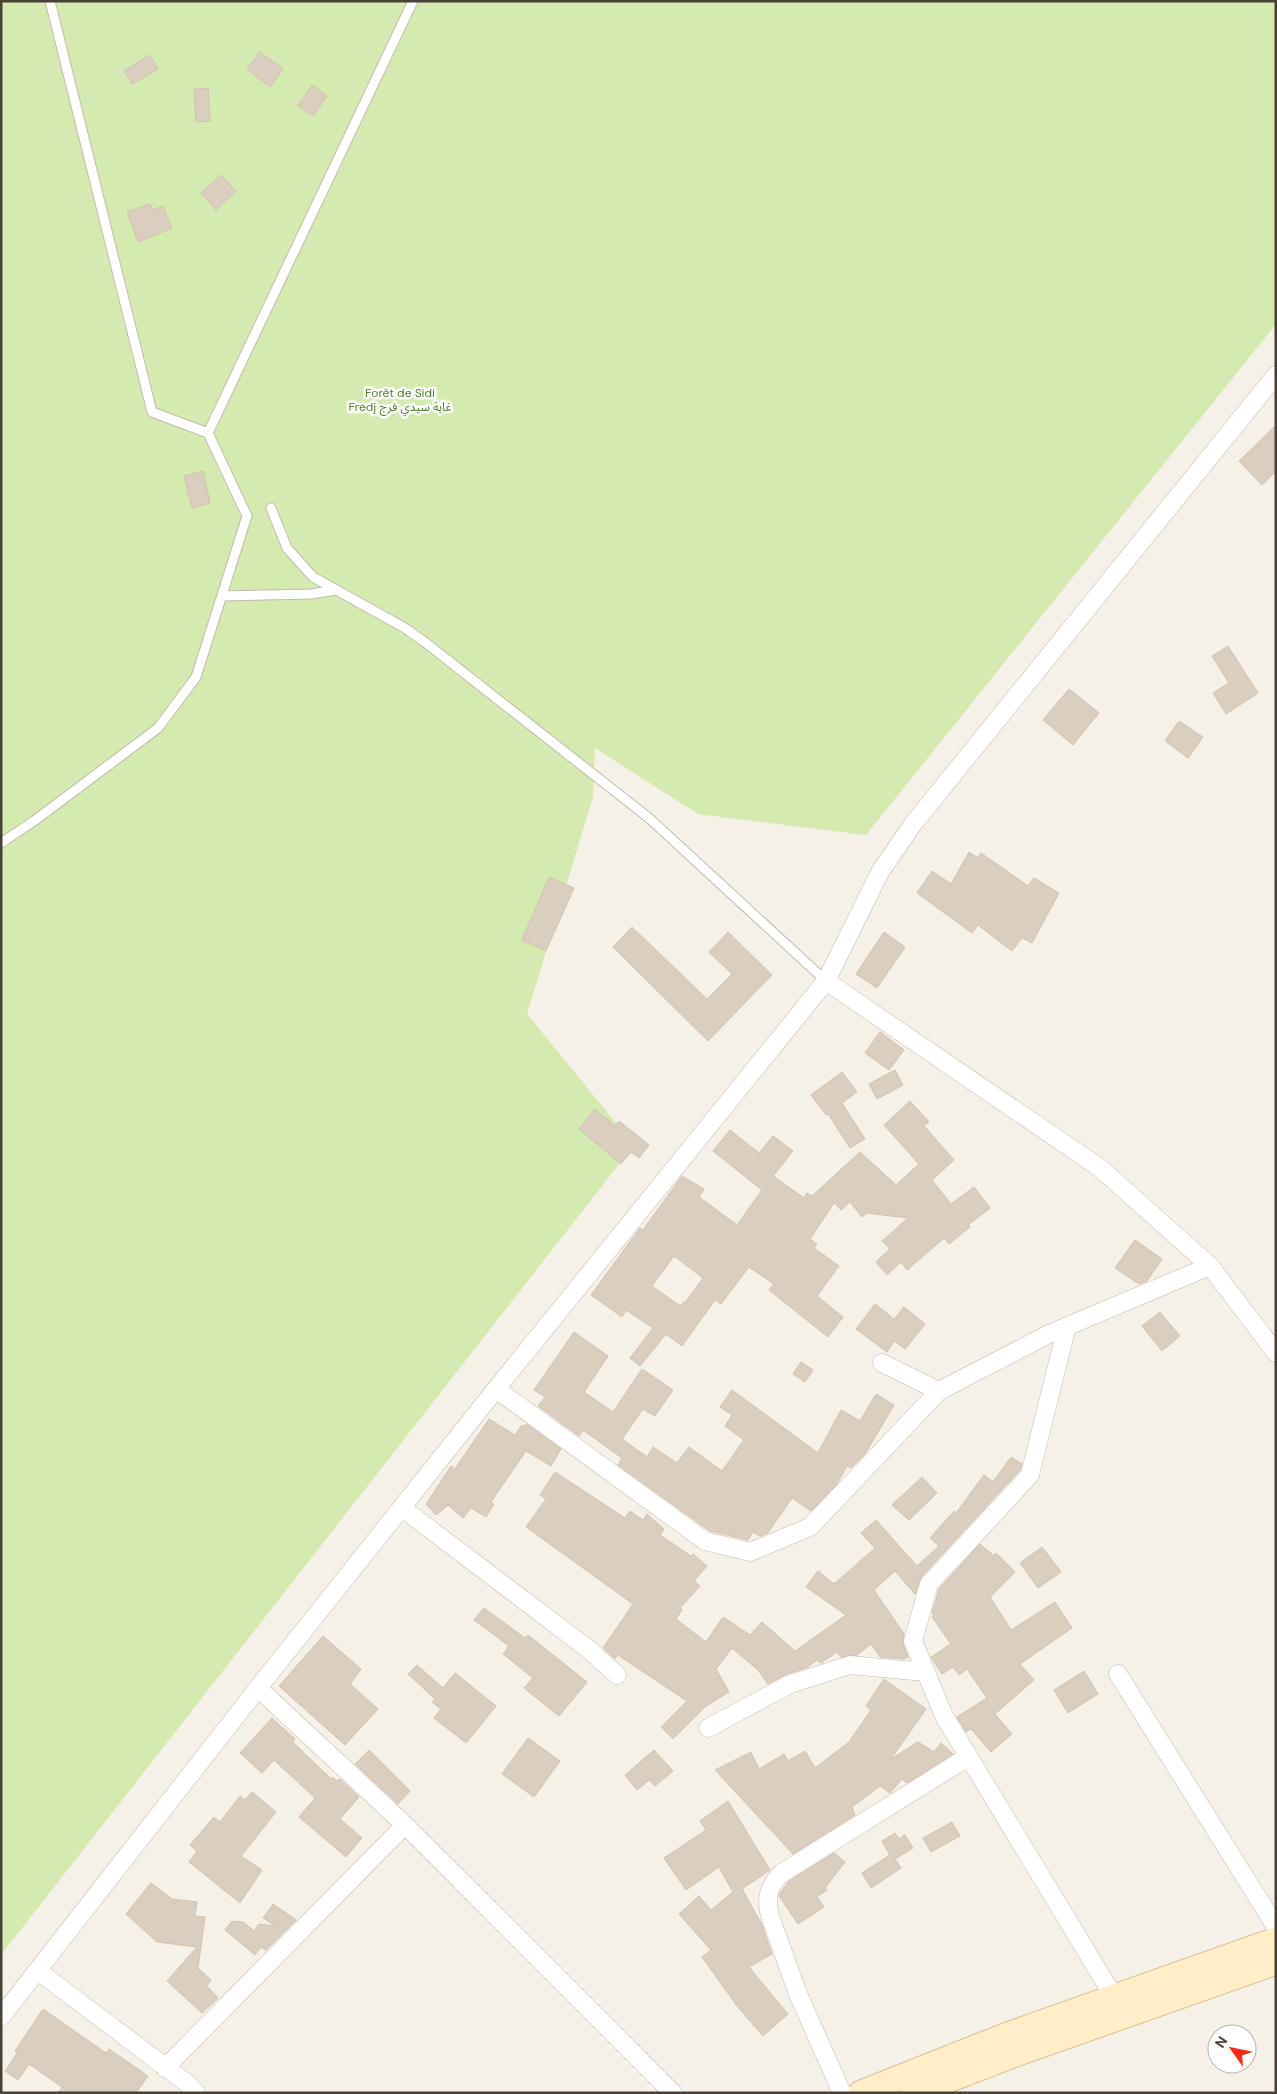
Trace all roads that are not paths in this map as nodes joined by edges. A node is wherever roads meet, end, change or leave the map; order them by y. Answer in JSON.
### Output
{"nodes":[{"id":1,"x":50,"y":1,"type":"edge"},
{"id":2,"x":413,"y":1,"type":"edge"},
{"id":3,"x":1276,"y":375,"type":"edge"},
{"id":4,"x":208,"y":433,"type":"junction"},
{"id":5,"x":270,"y":508,"type":"dead end"},
{"id":6,"x":336,"y":590,"type":"junction"},
{"id":7,"x":222,"y":596,"type":"junction"},
{"id":8,"x":1,"y":843,"type":"edge"},
{"id":9,"x":826,"y":981,"type":"junction"},
{"id":10,"x":1210,"y":1266,"type":"junction"},
{"id":11,"x":1066,"y":1326,"type":"junction"},
{"id":12,"x":1276,"y":1353,"type":"edge"},
{"id":13,"x":882,"y":1363,"type":"dead end"},
{"id":14,"x":496,"y":1389,"type":"junction"},
{"id":15,"x":939,"y":1391,"type":"junction"},
{"id":16,"x":402,"y":1508,"type":"junction"},
{"id":17,"x":925,"y":1672,"type":"junction"},
{"id":18,"x":1118,"y":1674,"type":"dead end"},
{"id":19,"x":618,"y":1675,"type":"dead end"},
{"id":20,"x":258,"y":1688,"type":"junction"},
{"id":21,"x":708,"y":1728,"type":"dead end"},
{"id":22,"x":968,"y":1757,"type":"junction"},
{"id":23,"x":405,"y":1825,"type":"junction"},
{"id":24,"x":1276,"y":1927,"type":"edge"},
{"id":25,"x":1276,"y":1940,"type":"edge"},
{"id":26,"x":1276,"y":1962,"type":"edge"},
{"id":27,"x":38,"y":1971,"type":"junction"},
{"id":28,"x":1114,"y":1997,"type":"junction"},
{"id":29,"x":1,"y":2017,"type":"edge"},
{"id":30,"x":165,"y":2068,"type":"junction"},
{"id":31,"x":196,"y":2093,"type":"edge"},
{"id":32,"x":673,"y":2093,"type":"edge"},
{"id":33,"x":842,"y":2093,"type":"edge"},
{"id":34,"x":862,"y":2093,"type":"edge"},
{"id":35,"x":914,"y":2093,"type":"edge"}],
"edges":[{"from":1,"to":4,"type":"lane"},
{"from":2,"to":4,"type":"lane"},
{"from":3,"to":9,"type":"street"},
{"from":4,"to":7,"type":"lane"},
{"from":5,"to":6,"type":"lane"},
{"from":6,"to":7,"type":"lane"},
{"from":6,"to":9,"type":"lane"},
{"from":7,"to":8,"type":"lane"},
{"from":9,"to":10,"type":"street"},
{"from":9,"to":14,"type":"street"},
{"from":10,"to":11,"type":"street"},
{"from":10,"to":12,"type":"street"},
{"from":11,"to":15,"type":"street"},
{"from":11,"to":17,"type":"street"},
{"from":13,"to":15,"type":"street"},
{"from":14,"to":15,"type":"street"},
{"from":14,"to":16,"type":"street"},
{"from":16,"to":19,"type":"street"},
{"from":16,"to":20,"type":"street"},
{"from":17,"to":21,"type":"street"},
{"from":17,"to":22,"type":"street"},
{"from":18,"to":24,"type":"street"},
{"from":20,"to":23,"type":"street"},
{"from":20,"to":27,"type":"street"},
{"from":22,"to":28,"type":"street"},
{"from":22,"to":33,"type":"street"},
{"from":23,"to":30,"type":"street"},
{"from":23,"to":32,"type":"street"},
{"from":25,"to":28,"type":"main road"},
{"from":26,"to":35,"type":"main road"},
{"from":27,"to":29,"type":"street"},
{"from":27,"to":30,"type":"street"},
{"from":28,"to":34,"type":"main road"},
{"from":30,"to":31,"type":"street"}]}
